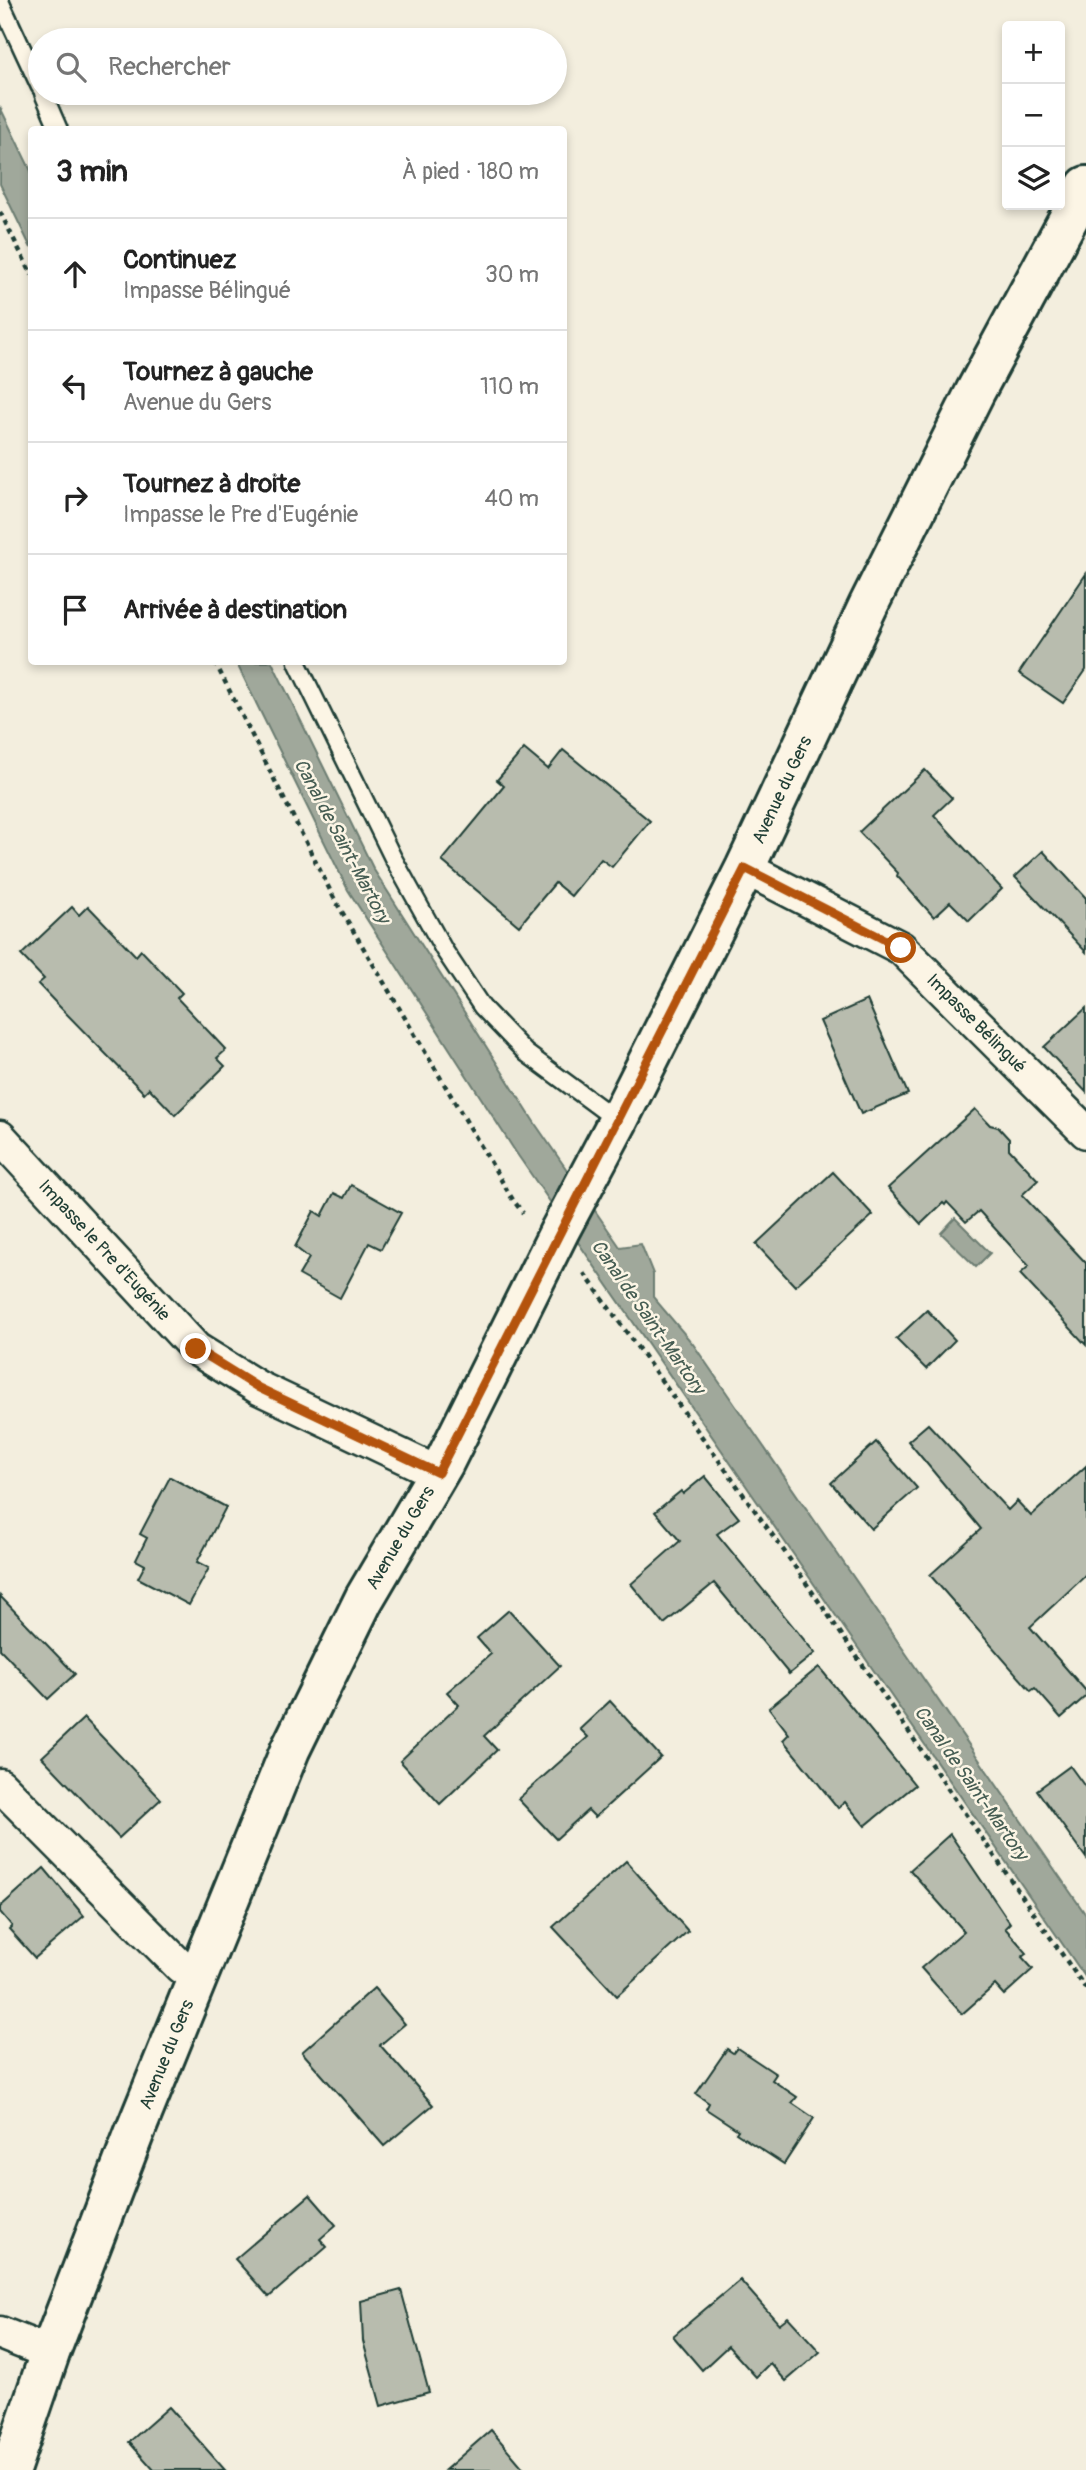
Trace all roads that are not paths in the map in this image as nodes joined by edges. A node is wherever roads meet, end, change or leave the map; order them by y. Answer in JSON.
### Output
{"nodes":[{"id":1,"x":0,"y":1,"type":"edge"},
{"id":2,"x":28,"y":61,"type":"edge"},
{"id":3,"x":48,"y":105,"type":"edge"},
{"id":4,"x":57,"y":126,"type":"edge"},
{"id":5,"x":1086,"y":186,"type":"edge"},
{"id":6,"x":298,"y":665,"type":"edge"},
{"id":7,"x":745,"y":868,"type":"junction"},
{"id":8,"x":618,"y":1121,"type":"junction"},
{"id":9,"x":1086,"y":1132,"type":"edge"},
{"id":10,"x":0,"y":1136,"type":"edge"},
{"id":11,"x":438,"y":1473,"type":"junction"},
{"id":12,"x":0,"y":1785,"type":"edge"},
{"id":13,"x":198,"y":1976,"type":"junction"},
{"id":14,"x":0,"y":2333,"type":"edge"},
{"id":15,"x":50,"y":2353,"type":"junction"},
{"id":16,"x":10,"y":2470,"type":"edge"}],
"edges":[{"from":1,"to":2,"type":"lane"},
{"from":3,"to":4,"type":"lane"},
{"from":5,"to":7,"type":"main road","name":"Avenue du Gers"},
{"from":6,"to":8,"type":"lane"},
{"from":7,"to":8,"type":"main road","name":"Avenue du Gers"},
{"from":7,"to":9,"type":"street","name":"Impasse Bélingué"},
{"from":8,"to":11,"type":"main road","name":"Avenue du Gers"},
{"from":10,"to":11,"type":"street","name":"Impasse le Pre d'Eugénie"},
{"from":11,"to":13,"type":"main road","name":"Avenue du Gers"},
{"from":12,"to":13,"type":"street"},
{"from":13,"to":15,"type":"main road","name":"Avenue du Gers"},
{"from":14,"to":15,"type":"street"},
{"from":15,"to":16,"type":"main road","name":"Avenue du Gers"}]}
